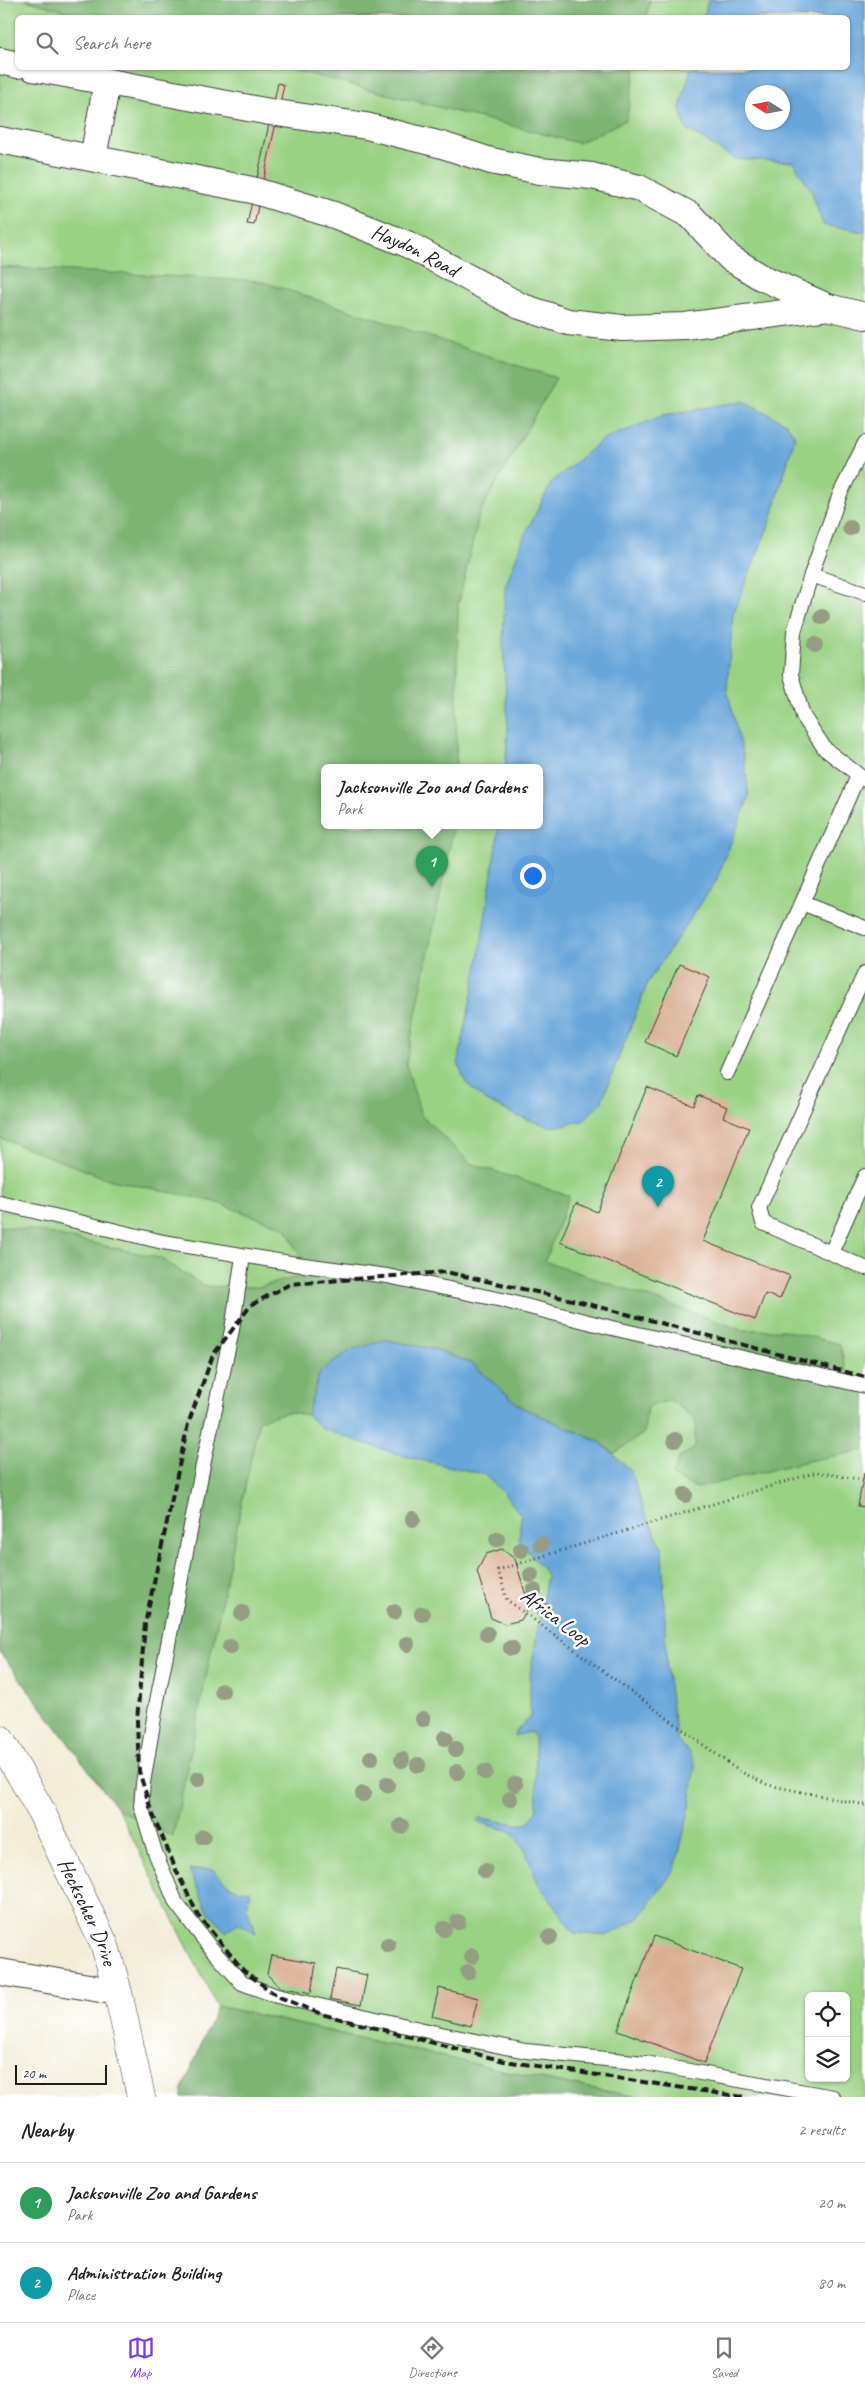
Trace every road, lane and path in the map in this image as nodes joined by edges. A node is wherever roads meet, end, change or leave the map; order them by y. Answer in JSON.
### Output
{"nodes":[{"id":1,"x":0,"y":61,"type":"edge"},
{"id":2,"x":15,"y":64,"type":"edge"},
{"id":3,"x":44,"y":70,"type":"edge"},
{"id":4,"x":107,"y":82,"type":"junction"},
{"id":5,"x":0,"y":140,"type":"edge"},
{"id":6,"x":93,"y":158,"type":"junction"},
{"id":7,"x":828,"y":307,"type":"junction"},
{"id":8,"x":865,"y":316,"type":"edge"},
{"id":9,"x":865,"y":443,"type":"edge"},
{"id":10,"x":811,"y":575,"type":"junction"},
{"id":11,"x":865,"y":593,"type":"edge"},
{"id":12,"x":862,"y":778,"type":"edge"},
{"id":13,"x":802,"y":903,"type":"junction"},
{"id":14,"x":865,"y":928,"type":"edge"},
{"id":15,"x":865,"y":973,"type":"edge"},
{"id":16,"x":726,"y":1073,"type":"dead end"},
{"id":17,"x":865,"y":1176,"type":"edge"},
{"id":18,"x":0,"y":1203,"type":"edge"},
{"id":19,"x":831,"y":1253,"type":"junction"},
{"id":20,"x":243,"y":1256,"type":"junction"},
{"id":21,"x":865,"y":1268,"type":"edge"},
{"id":22,"x":865,"y":1386,"type":"edge"},
{"id":23,"x":863,"y":1480,"type":"dead end"},
{"id":24,"x":1,"y":1742,"type":"edge"},
{"id":25,"x":865,"y":1805,"type":"edge"},
{"id":26,"x":0,"y":1972,"type":"edge"},
{"id":27,"x":118,"y":1992,"type":"junction"},
{"id":28,"x":141,"y":2097,"type":"edge"},
{"id":29,"x":833,"y":2097,"type":"edge"}],
"edges":[{"from":1,"to":2,"type":"street"},
{"from":3,"to":4,"type":"street","name":"Haydon Road"},
{"from":4,"to":6,"type":"street"},
{"from":4,"to":7,"type":"street","name":"Haydon Road"},
{"from":5,"to":6,"type":"street","name":"Haydon Road"},
{"from":6,"to":7,"type":"street","name":"Haydon Road"},
{"from":7,"to":8,"type":"street","name":"Haydon Road"},
{"from":9,"to":10,"type":"lane"},
{"from":10,"to":11,"type":"lane"},
{"from":10,"to":12,"type":"lane"},
{"from":12,"to":13,"type":"lane"},
{"from":13,"to":14,"type":"lane"},
{"from":13,"to":16,"type":"lane"},
{"from":15,"to":19,"type":"lane"},
{"from":17,"to":19,"type":"lane"},
{"from":18,"to":20,"type":"lane"},
{"from":19,"to":21,"type":"lane"},
{"from":20,"to":22,"type":"lane"},
{"from":20,"to":29,"type":"lane"},
{"from":23,"to":25,"type":"path","name":"Africa Loop"},
{"from":24,"to":27,"type":"main road","name":"Heckscher Drive"},
{"from":26,"to":27,"type":"street"},
{"from":27,"to":28,"type":"main road","name":"Heckscher Drive"}]}
